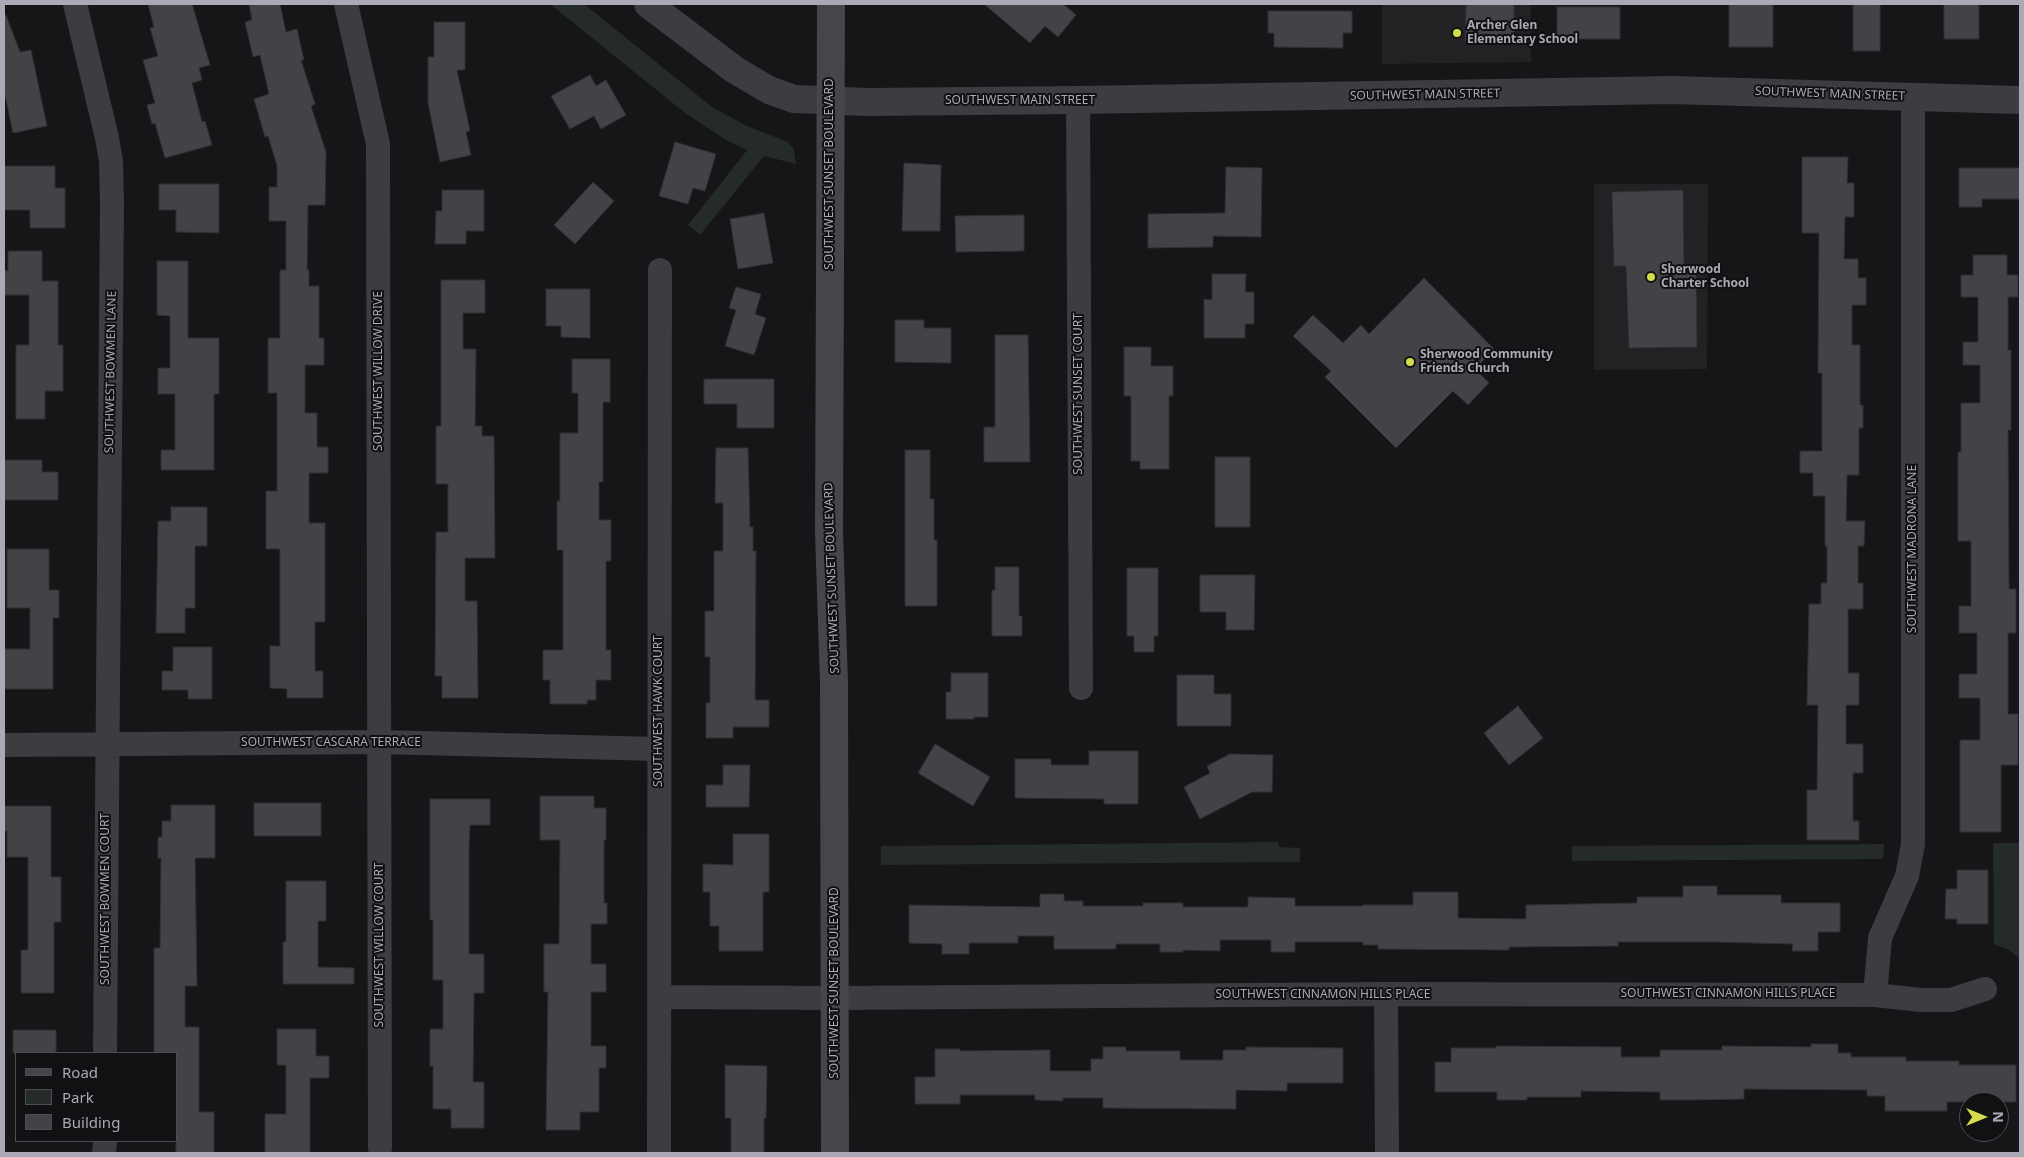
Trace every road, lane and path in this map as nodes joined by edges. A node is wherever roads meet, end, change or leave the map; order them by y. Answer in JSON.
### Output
{"nodes":[{"id":1,"x":75,"y":4,"type":"edge"},
{"id":2,"x":346,"y":4,"type":"edge"},
{"id":3,"x":648,"y":4,"type":"edge"},
{"id":4,"x":831,"y":4,"type":"edge"},
{"id":5,"x":1913,"y":96,"type":"junction"},
{"id":6,"x":1078,"y":100,"type":"junction"},
{"id":7,"x":2020,"y":100,"type":"edge"},
{"id":8,"x":830,"y":101,"type":"junction"},
{"id":9,"x":660,"y":270,"type":"dead end"},
{"id":10,"x":1081,"y":688,"type":"dead end"},
{"id":11,"x":380,"y":742,"type":"junction"},
{"id":12,"x":4,"y":744,"type":"edge"},
{"id":13,"x":107,"y":744,"type":"junction"},
{"id":14,"x":658,"y":748,"type":"junction"},
{"id":15,"x":1985,"y":989,"type":"dead end"},
{"id":16,"x":1386,"y":994,"type":"junction"},
{"id":17,"x":1874,"y":994,"type":"junction"},
{"id":18,"x":660,"y":997,"type":"junction"},
{"id":19,"x":836,"y":998,"type":"junction"},
{"id":20,"x":105,"y":1052,"type":"edge"},
{"id":21,"x":380,"y":1148,"type":"dead end"},
{"id":22,"x":659,"y":1153,"type":"edge"},
{"id":23,"x":835,"y":1153,"type":"edge"},
{"id":24,"x":1387,"y":1153,"type":"edge"}],
"edges":[{"from":1,"to":13,"type":"street","name":"SOUTHWEST BOWMEN LANE"},
{"from":2,"to":11,"type":"street","name":"SOUTHWEST WILLOW DRIVE"},
{"from":3,"to":8,"type":"street","name":"SOUTHWEST MAIN STREET"},
{"from":4,"to":8,"type":"main road","name":"SOUTHWEST SUNSET BOULEVARD"},
{"from":5,"to":6,"type":"street","name":"SOUTHWEST MAIN STREET"},
{"from":5,"to":7,"type":"street","name":"SOUTHWEST MAIN STREET"},
{"from":5,"to":17,"type":"street","name":"SOUTHWEST MADRONA LANE"},
{"from":6,"to":8,"type":"street","name":"SOUTHWEST MAIN STREET"},
{"from":6,"to":10,"type":"street","name":"SOUTHWEST SUNSET COURT"},
{"from":8,"to":19,"type":"main road","name":"SOUTHWEST SUNSET BOULEVARD"},
{"from":9,"to":14,"type":"street","name":"SOUTHWEST HAWK COURT"},
{"from":11,"to":13,"type":"street","name":"SOUTHWEST CASCARA TERRACE"},
{"from":11,"to":14,"type":"street","name":"SOUTHWEST CASCARA TERRACE"},
{"from":11,"to":21,"type":"street","name":"SOUTHWEST WILLOW COURT"},
{"from":12,"to":13,"type":"street","name":"SOUTHWEST CASCARA TERRACE"},
{"from":13,"to":20,"type":"street","name":"SOUTHWEST BOWMEN COURT"},
{"from":14,"to":18,"type":"street","name":"SOUTHWEST HAWK COURT"},
{"from":15,"to":17,"type":"street","name":"SOUTHWEST CINNAMON HILLS PLACE"},
{"from":16,"to":17,"type":"street","name":"SOUTHWEST CINNAMON HILLS PLACE"},
{"from":16,"to":19,"type":"street","name":"SOUTHWEST CINNAMON HILLS PLACE"},
{"from":16,"to":24,"type":"street"},
{"from":18,"to":19,"type":"street","name":"SOUTHWEST CINNAMON HILLS PLACE"},
{"from":18,"to":22,"type":"street","name":"SOUTHWEST HAWK COURT"},
{"from":19,"to":23,"type":"main road","name":"SOUTHWEST SUNSET BOULEVARD"}]}
